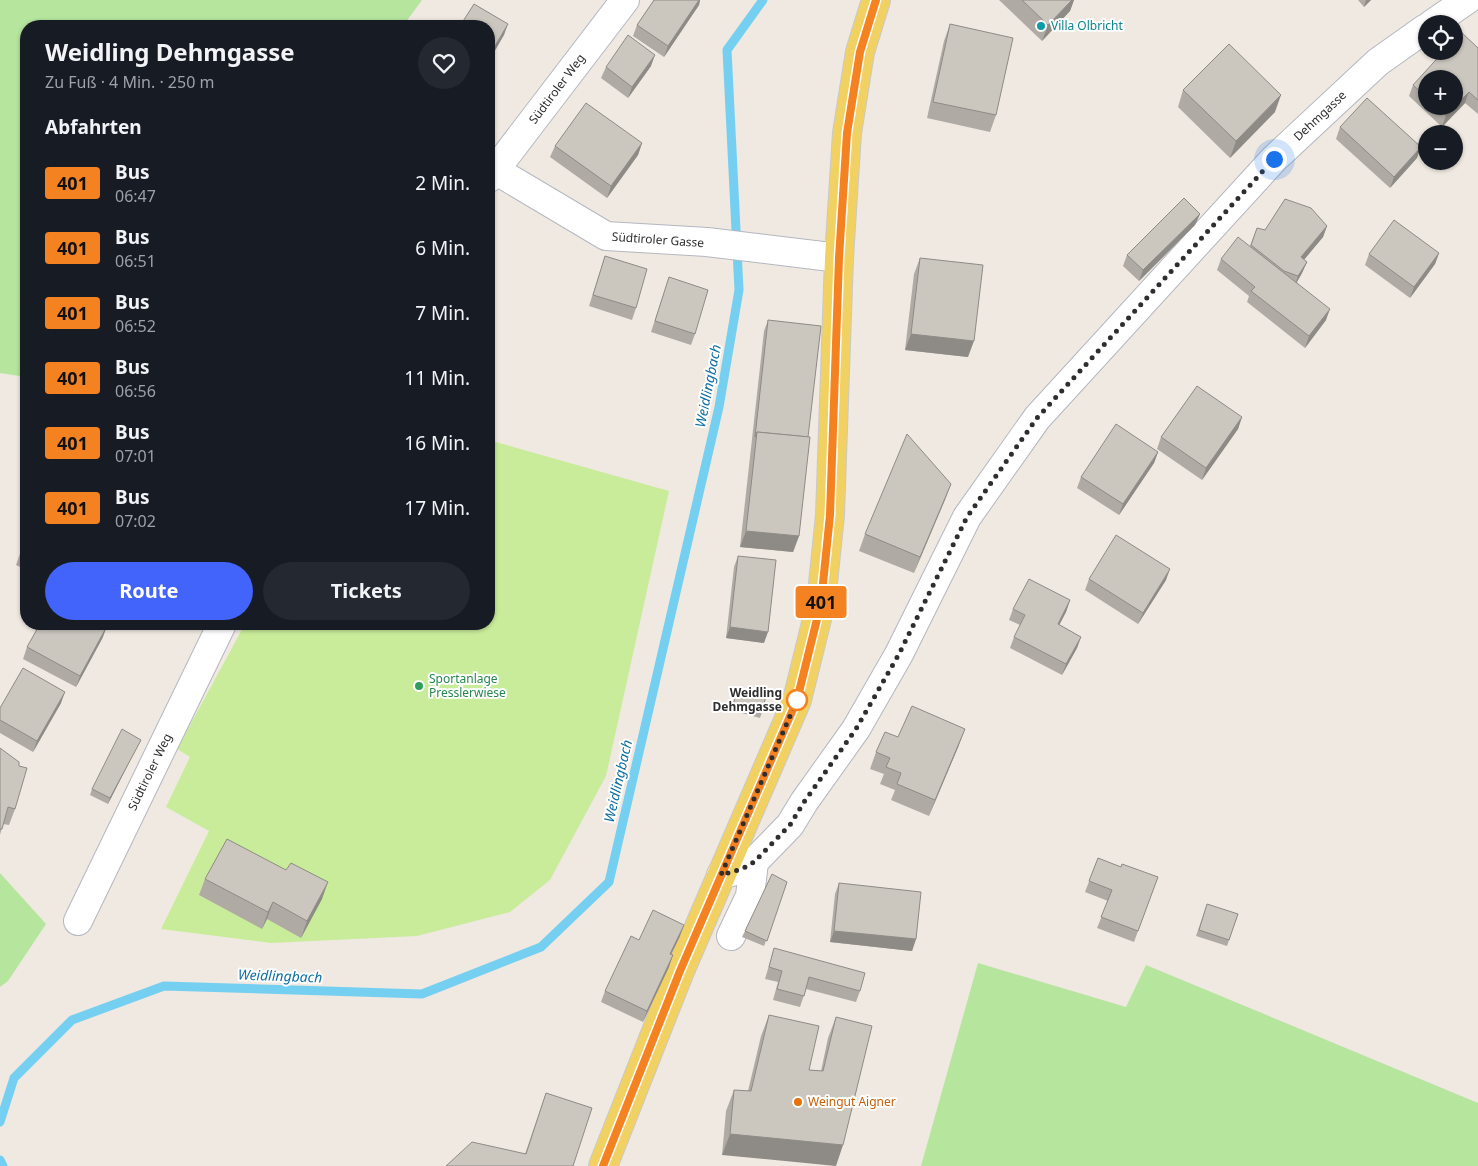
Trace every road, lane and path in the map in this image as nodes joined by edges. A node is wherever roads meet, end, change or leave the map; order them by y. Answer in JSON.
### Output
{"nodes":[{"id":1,"x":625,"y":0,"type":"edge"},
{"id":2,"x":876,"y":0,"type":"edge"},
{"id":3,"x":1467,"y":0,"type":"edge"},
{"id":4,"x":1445,"y":15,"type":"edge"},
{"id":5,"x":1418,"y":34,"type":"edge"},
{"id":6,"x":495,"y":170,"type":"edge"},
{"id":7,"x":495,"y":176,"type":"edge"},
{"id":8,"x":839,"y":258,"type":"junction"},
{"id":9,"x":219,"y":630,"type":"edge"},
{"id":10,"x":754,"y":862,"type":"junction"},
{"id":11,"x":721,"y":875,"type":"junction"},
{"id":12,"x":78,"y":921,"type":"dead end"},
{"id":13,"x":731,"y":936,"type":"dead end"},
{"id":14,"x":603,"y":1166,"type":"edge"}],
"edges":[{"from":1,"to":6,"type":"street","name":"Südtiroler Weg"},
{"from":2,"to":8,"type":"main road"},
{"from":3,"to":4,"type":"street"},
{"from":5,"to":10,"type":"street","name":"Dehmgasse"},
{"from":7,"to":8,"type":"street","name":"Südtiroler Gasse"},
{"from":8,"to":11,"type":"main road"},
{"from":9,"to":12,"type":"street","name":"Südtiroler Weg"},
{"from":10,"to":11,"type":"street","name":"Dehmgasse"},
{"from":10,"to":13,"type":"street"},
{"from":11,"to":14,"type":"main road"}]}
